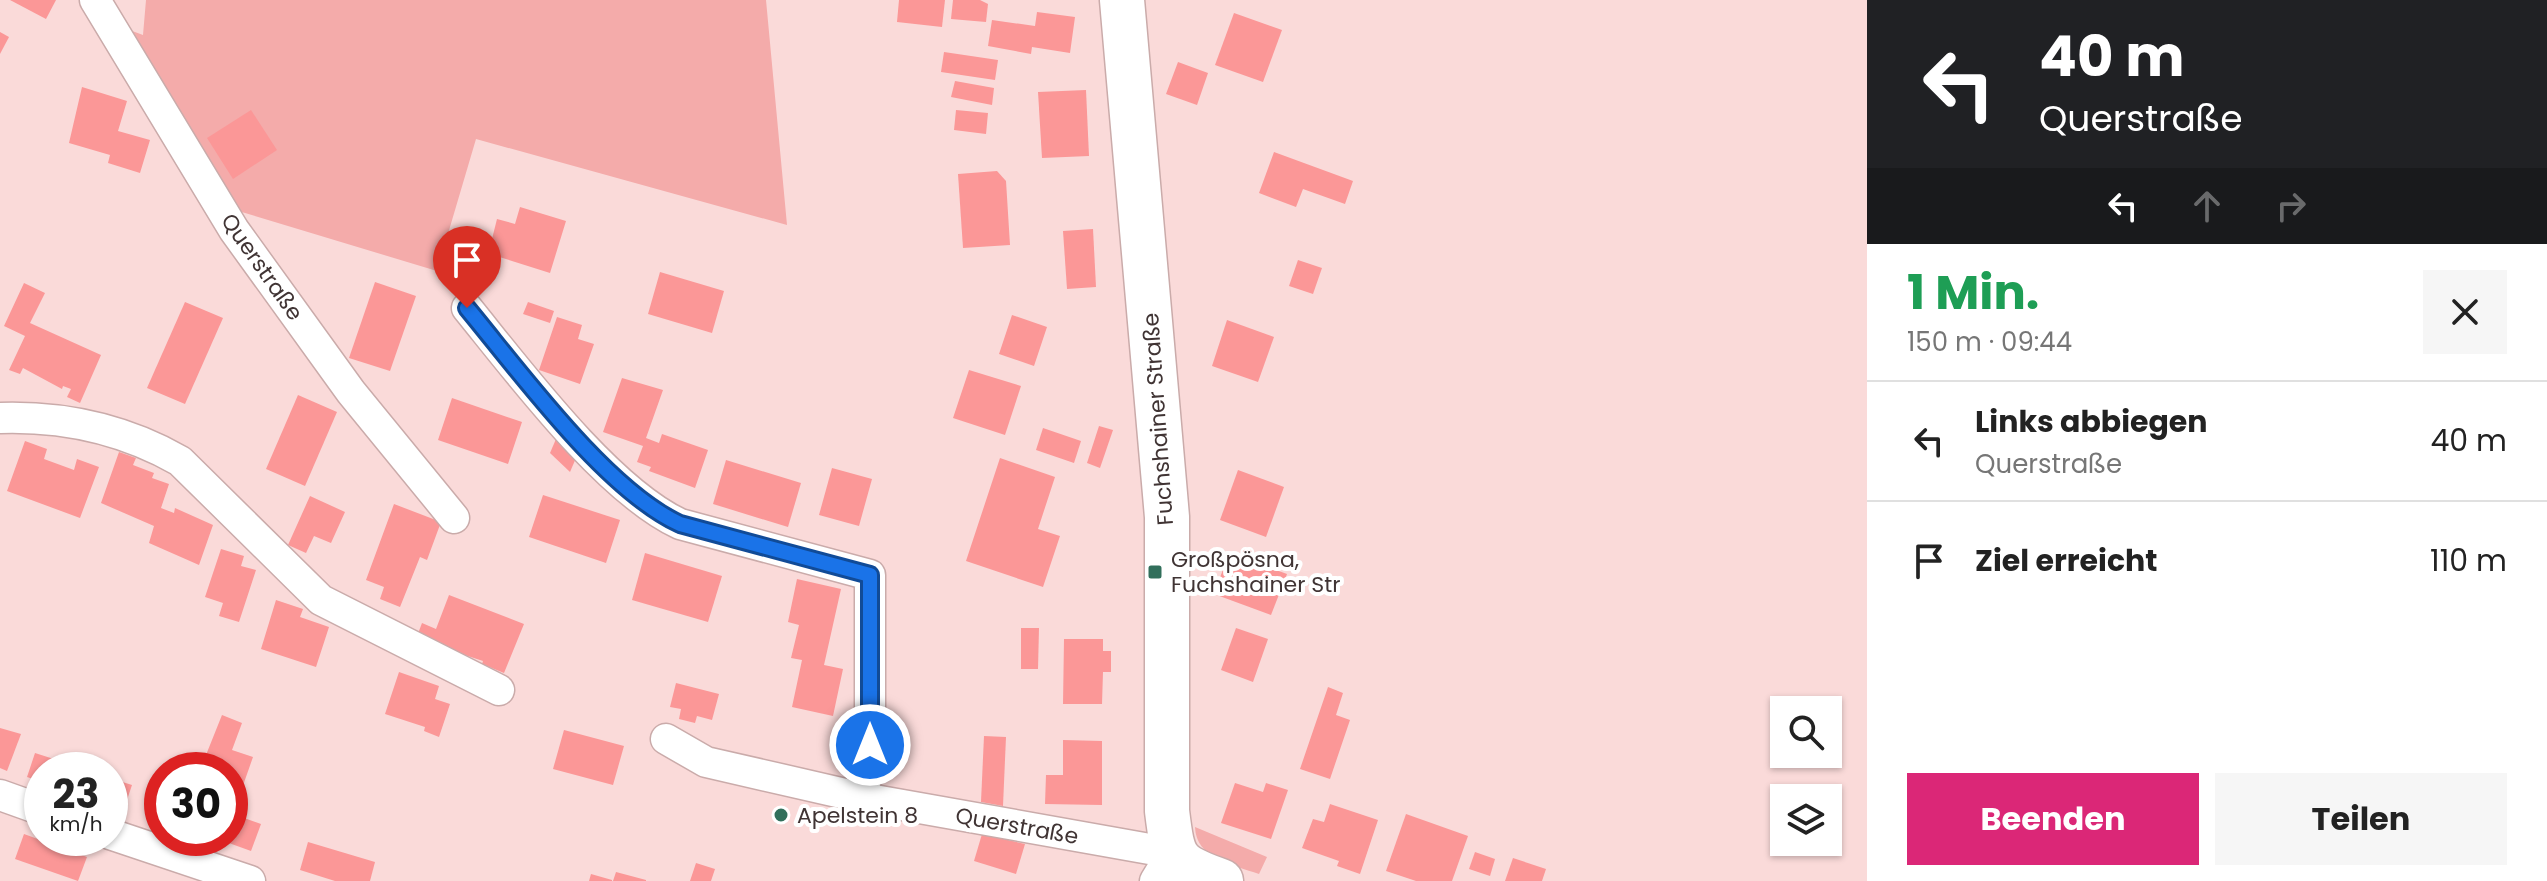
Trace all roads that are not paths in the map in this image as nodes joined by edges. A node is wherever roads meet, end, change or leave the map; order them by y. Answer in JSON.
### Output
{"nodes":[{"id":1,"x":95,"y":0,"type":"edge"},
{"id":2,"x":1122,"y":0,"type":"edge"},
{"id":3,"x":467,"y":308,"type":"dead end"},
{"id":4,"x":0,"y":418,"type":"edge"},
{"id":5,"x":454,"y":518,"type":"dead end"},
{"id":6,"x":499,"y":690,"type":"dead end"},
{"id":7,"x":666,"y":739,"type":"dead end"},
{"id":8,"x":0,"y":795,"type":"edge"},
{"id":9,"x":863,"y":798,"type":"junction"},
{"id":10,"x":24,"y":804,"type":"edge"},
{"id":11,"x":128,"y":840,"type":"edge"},
{"id":12,"x":1163,"y":867,"type":"edge"},
{"id":13,"x":250,"y":881,"type":"edge"},
{"id":14,"x":1221,"y":881,"type":"edge"}],
"edges":[{"from":1,"to":5,"type":"street","name":"Querstraße"},
{"from":2,"to":12,"type":"street","name":"Fuchshainer Straße"},
{"from":3,"to":9,"type":"street"},
{"from":4,"to":6,"type":"street"},
{"from":7,"to":9,"type":"street","name":"Querstraße"},
{"from":8,"to":10,"type":"street"},
{"from":9,"to":12,"type":"street","name":"Querstraße"},
{"from":11,"to":13,"type":"street"},
{"from":12,"to":14,"type":"street"}]}
